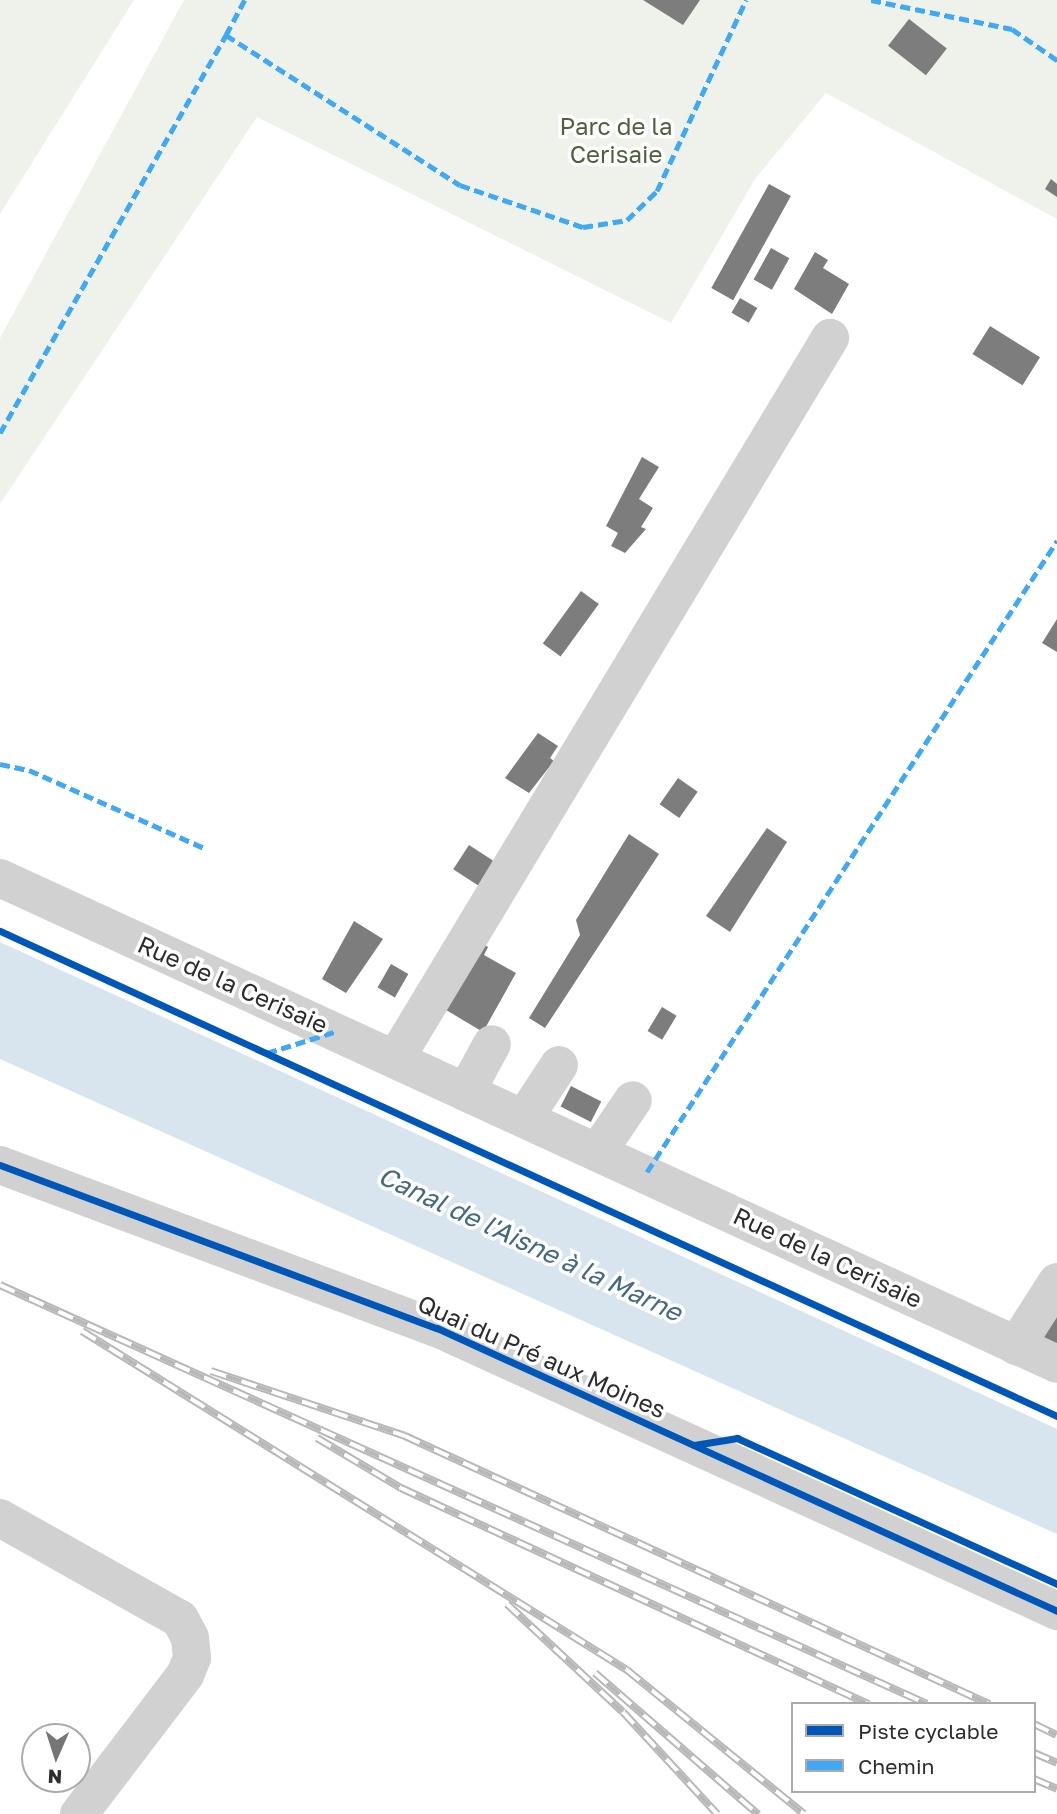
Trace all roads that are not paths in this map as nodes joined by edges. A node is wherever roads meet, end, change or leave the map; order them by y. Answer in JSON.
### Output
{"nodes":[{"id":1,"x":830,"y":338,"type":"dead end"},
{"id":2,"x":0,"y":878,"type":"edge"},
{"id":3,"x":492,"y":1044,"type":"dead end"},
{"id":4,"x":396,"y":1058,"type":"junction"},
{"id":5,"x":559,"y":1065,"type":"dead end"},
{"id":6,"x":467,"y":1090,"type":"junction"},
{"id":7,"x":633,"y":1100,"type":"dead end"},
{"id":8,"x":525,"y":1117,"type":"junction"},
{"id":9,"x":599,"y":1150,"type":"junction"},
{"id":10,"x":0,"y":1164,"type":"edge"},
{"id":11,"x":1057,"y":1282,"type":"edge"},
{"id":12,"x":1016,"y":1346,"type":"junction"},
{"id":13,"x":1057,"y":1364,"type":"edge"},
{"id":14,"x":0,"y":1518,"type":"edge"},
{"id":15,"x":1057,"y":1611,"type":"edge"},
{"id":16,"x":79,"y":1814,"type":"edge"}],
"edges":[{"from":1,"to":4,"type":"street"},
{"from":2,"to":4,"type":"street","name":"Rue de la Cerisaie"},
{"from":3,"to":6,"type":"street"},
{"from":4,"to":6,"type":"street","name":"Rue de la Cerisaie"},
{"from":5,"to":8,"type":"street"},
{"from":6,"to":8,"type":"street","name":"Rue de la Cerisaie"},
{"from":7,"to":9,"type":"street"},
{"from":8,"to":9,"type":"street","name":"Rue de la Cerisaie"},
{"from":9,"to":12,"type":"street","name":"Rue de la Cerisaie"},
{"from":10,"to":15,"type":"street","name":"Quai du Pré aux Moines"},
{"from":11,"to":12,"type":"street"},
{"from":12,"to":13,"type":"street","name":"Rue de la Cerisaie"},
{"from":14,"to":16,"type":"street"}]}
